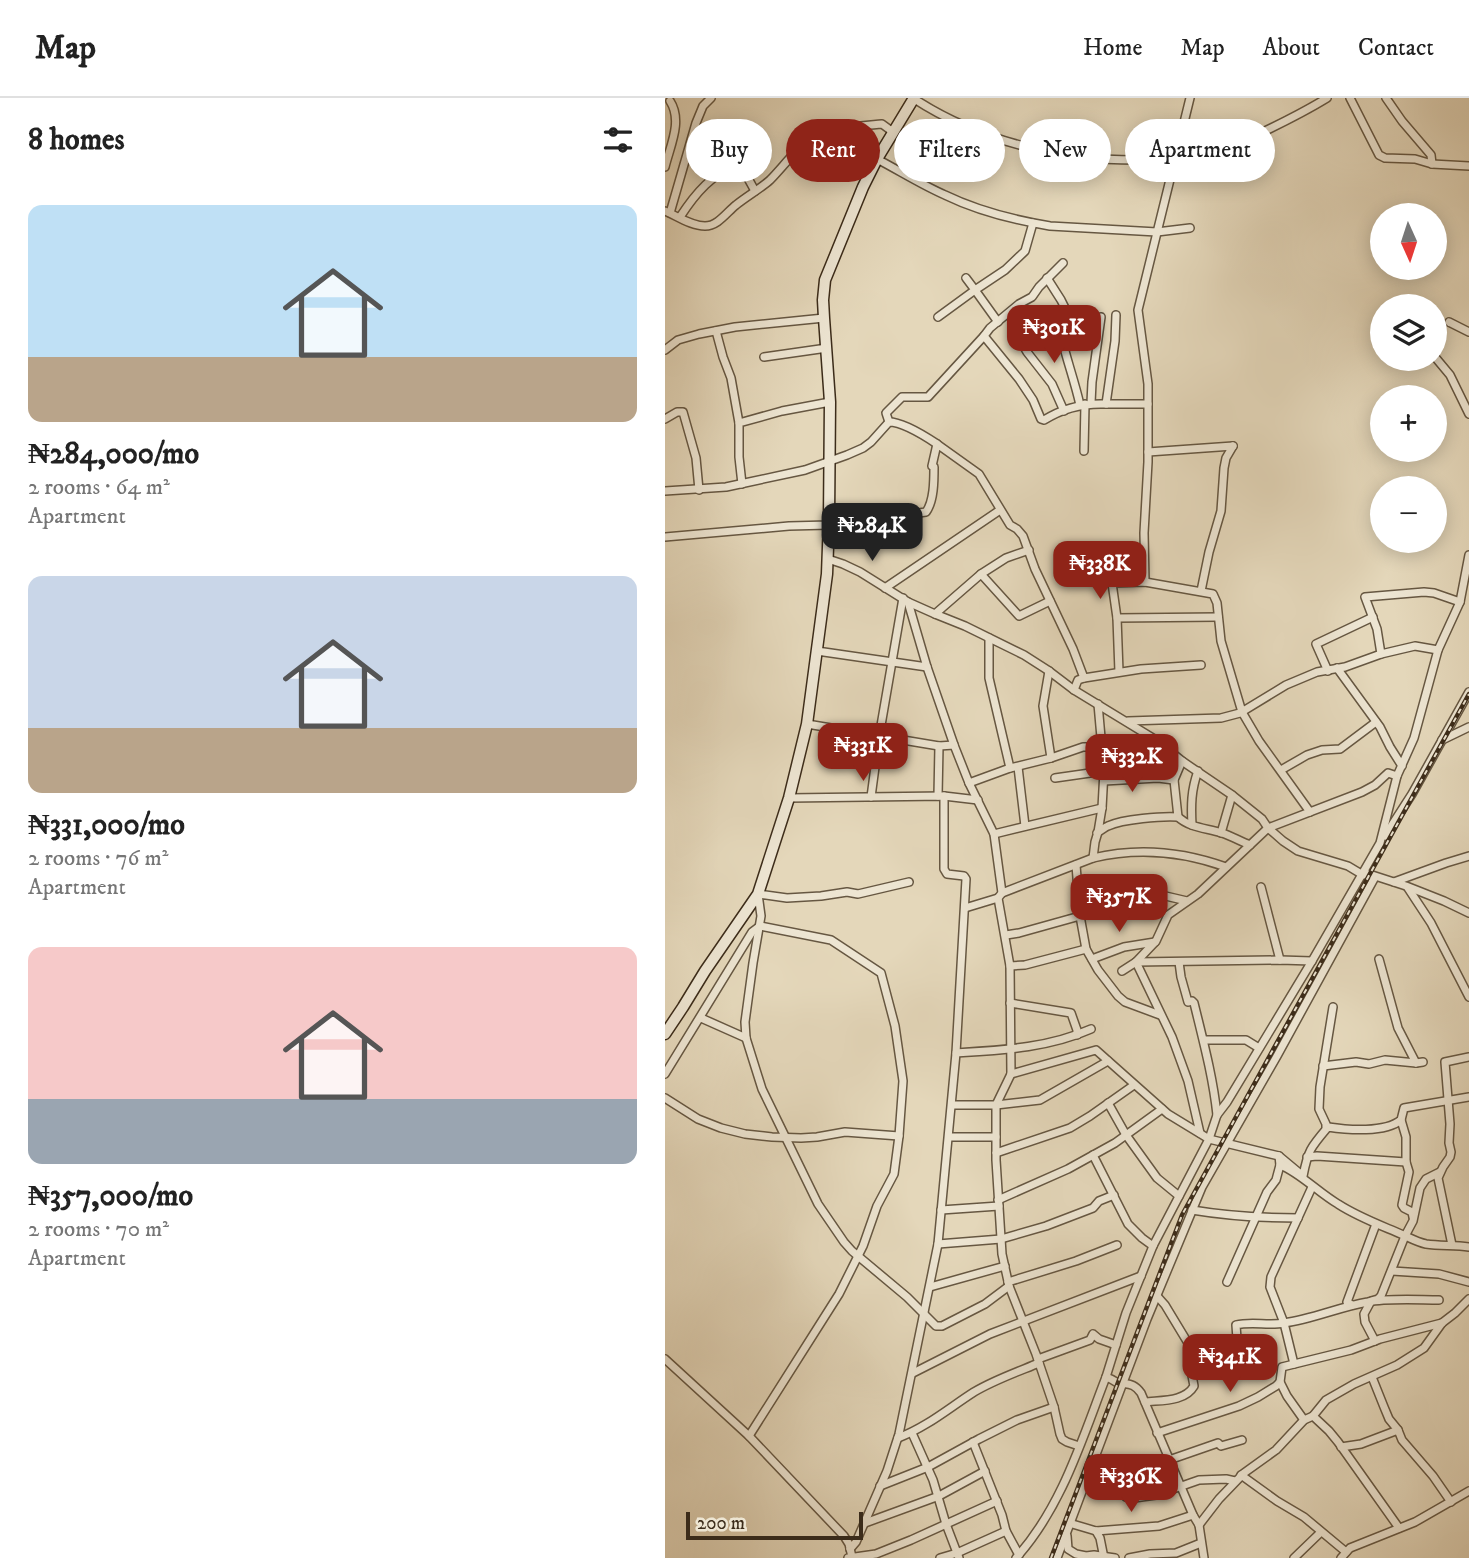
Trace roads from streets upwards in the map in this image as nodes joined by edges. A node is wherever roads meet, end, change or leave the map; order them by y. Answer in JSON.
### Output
{"nodes":[{"id":1,"x":711,"y":98,"type":"edge"},
{"id":2,"x":913,"y":98,"type":"edge"},
{"id":3,"x":1190,"y":98,"type":"edge"},
{"id":4,"x":1327,"y":98,"type":"edge"},
{"id":5,"x":1350,"y":98,"type":"edge"},
{"id":6,"x":1386,"y":98,"type":"edge"},
{"id":7,"x":670,"y":101,"type":"dead end"},
{"id":8,"x":1185,"y":119,"type":"edge"},
{"id":9,"x":1275,"y":126,"type":"edge"},
{"id":10,"x":893,"y":132,"type":"junction"},
{"id":11,"x":880,"y":154,"type":"edge"},
{"id":12,"x":1125,"y":159,"type":"edge"},
{"id":13,"x":880,"y":161,"type":"edge"},
{"id":14,"x":1432,"y":164,"type":"junction"},
{"id":15,"x":665,"y":166,"type":"edge"},
{"id":16,"x":1469,"y":166,"type":"edge"},
{"id":17,"x":866,"y":182,"type":"edge"},
{"id":18,"x":1169,"y":182,"type":"edge"},
{"id":19,"x":755,"y":191,"type":"junction"},
{"id":20,"x":667,"y":212,"type":"edge"},
{"id":21,"x":680,"y":218,"type":"junction"},
{"id":22,"x":1033,"y":223,"type":"junction"},
{"id":23,"x":1190,"y":228,"type":"dead end"},
{"id":24,"x":1157,"y":232,"type":"junction"},
{"id":25,"x":1063,"y":263,"type":"dead end"},
{"id":26,"x":966,"y":278,"type":"dead end"},
{"id":27,"x":1048,"y":278,"type":"junction"},
{"id":28,"x":975,"y":290,"type":"junction"},
{"id":29,"x":1117,"y":315,"type":"dead end"},
{"id":30,"x":938,"y":317,"type":"dead end"},
{"id":31,"x":1101,"y":317,"type":"dead end"},
{"id":32,"x":824,"y":318,"type":"junction"},
{"id":33,"x":1071,"y":320,"type":"dead end"},
{"id":34,"x":998,"y":322,"type":"junction"},
{"id":35,"x":1449,"y":322,"type":"dead end"},
{"id":36,"x":1059,"y":326,"type":"dead end"},
{"id":37,"x":716,"y":331,"type":"junction"},
{"id":38,"x":1469,"y":332,"type":"edge"},
{"id":39,"x":1016,"y":333,"type":"dead end"},
{"id":40,"x":984,"y":336,"type":"junction"},
{"id":41,"x":827,"y":348,"type":"junction"},
{"id":42,"x":665,"y":351,"type":"edge"},
{"id":43,"x":764,"y":357,"type":"dead end"},
{"id":44,"x":1447,"y":371,"type":"edge"},
{"id":45,"x":830,"y":402,"type":"junction"},
{"id":46,"x":1086,"y":404,"type":"junction"},
{"id":47,"x":1106,"y":404,"type":"junction"},
{"id":48,"x":1148,"y":404,"type":"junction"},
{"id":49,"x":1064,"y":411,"type":"junction"},
{"id":50,"x":1469,"y":414,"type":"edge"},
{"id":51,"x":665,"y":419,"type":"edge"},
{"id":52,"x":889,"y":422,"type":"junction"},
{"id":53,"x":739,"y":423,"type":"junction"},
{"id":54,"x":937,"y":444,"type":"junction"},
{"id":55,"x":1084,"y":451,"type":"dead end"},
{"id":56,"x":1148,"y":452,"type":"junction"},
{"id":57,"x":830,"y":461,"type":"junction"},
{"id":58,"x":742,"y":484,"type":"junction"},
{"id":59,"x":699,"y":490,"type":"junction"},
{"id":60,"x":665,"y":491,"type":"edge"},
{"id":61,"x":1000,"y":510,"type":"junction"},
{"id":62,"x":829,"y":525,"type":"junction"},
{"id":63,"x":665,"y":537,"type":"edge"},
{"id":64,"x":1029,"y":550,"type":"junction"},
{"id":65,"x":1107,"y":554,"type":"dead end"},
{"id":66,"x":1469,"y":555,"type":"edge"},
{"id":67,"x":828,"y":559,"type":"junction"},
{"id":68,"x":981,"y":574,"type":"junction"},
{"id":69,"x":1145,"y":582,"type":"junction"},
{"id":70,"x":1112,"y":583,"type":"junction"},
{"id":71,"x":885,"y":588,"type":"junction"},
{"id":72,"x":1201,"y":591,"type":"junction"},
{"id":73,"x":905,"y":600,"type":"junction"},
{"id":74,"x":1050,"y":601,"type":"junction"},
{"id":75,"x":1460,"y":602,"type":"junction"},
{"id":76,"x":935,"y":614,"type":"junction"},
{"id":77,"x":1218,"y":617,"type":"junction"},
{"id":78,"x":1373,"y":617,"type":"junction"},
{"id":79,"x":1117,"y":618,"type":"junction"},
{"id":80,"x":989,"y":638,"type":"junction"},
{"id":81,"x":1437,"y":650,"type":"junction"},
{"id":82,"x":817,"y":651,"type":"junction"},
{"id":83,"x":1381,"y":654,"type":"junction"},
{"id":84,"x":891,"y":662,"type":"junction"},
{"id":85,"x":1201,"y":665,"type":"dead end"},
{"id":86,"x":927,"y":667,"type":"junction"},
{"id":87,"x":1337,"y":668,"type":"junction"},
{"id":88,"x":1049,"y":671,"type":"junction"},
{"id":89,"x":1328,"y":671,"type":"junction"},
{"id":90,"x":1119,"y":672,"type":"junction"},
{"id":91,"x":1084,"y":678,"type":"junction"},
{"id":92,"x":1074,"y":690,"type":"junction"},
{"id":93,"x":1469,"y":692,"type":"edge"},
{"id":94,"x":1098,"y":704,"type":"junction"},
{"id":95,"x":1242,"y":712,"type":"junction"},
{"id":96,"x":1127,"y":721,"type":"junction"},
{"id":97,"x":1376,"y":722,"type":"junction"},
{"id":98,"x":807,"y":724,"type":"junction"},
{"id":99,"x":1469,"y":727,"type":"edge"},
{"id":100,"x":879,"y":737,"type":"junction"},
{"id":101,"x":1442,"y":741,"type":"junction"},
{"id":102,"x":939,"y":746,"type":"junction"},
{"id":103,"x":954,"y":746,"type":"junction"},
{"id":104,"x":1102,"y":747,"type":"junction"},
{"id":105,"x":1051,"y":758,"type":"junction"},
{"id":106,"x":1182,"y":761,"type":"junction"},
{"id":107,"x":1402,"y":766,"type":"junction"},
{"id":108,"x":1014,"y":767,"type":"junction"},
{"id":109,"x":1281,"y":770,"type":"junction"},
{"id":110,"x":1104,"y":771,"type":"junction"},
{"id":111,"x":1198,"y":771,"type":"junction"},
{"id":112,"x":1397,"y":776,"type":"junction"},
{"id":113,"x":1055,"y":778,"type":"dead end"},
{"id":114,"x":1174,"y":780,"type":"junction"},
{"id":115,"x":1104,"y":781,"type":"junction"},
{"id":116,"x":969,"y":783,"type":"junction"},
{"id":117,"x":1232,"y":795,"type":"junction"},
{"id":118,"x":941,"y":796,"type":"junction"},
{"id":119,"x":871,"y":797,"type":"junction"},
{"id":120,"x":789,"y":798,"type":"junction"},
{"id":121,"x":978,"y":800,"type":"junction"},
{"id":122,"x":1103,"y":808,"type":"junction"},
{"id":123,"x":1310,"y":811,"type":"junction"},
{"id":124,"x":1178,"y":817,"type":"junction"},
{"id":125,"x":1192,"y":825,"type":"junction"},
{"id":126,"x":1025,"y":826,"type":"junction"},
{"id":127,"x":1268,"y":828,"type":"junction"},
{"id":128,"x":1098,"y":833,"type":"junction"},
{"id":129,"x":1221,"y":833,"type":"junction"},
{"id":130,"x":994,"y":834,"type":"junction"},
{"id":131,"x":1249,"y":845,"type":"junction"},
{"id":132,"x":1377,"y":849,"type":"junction"},
{"id":133,"x":1469,"y":856,"type":"edge"},
{"id":134,"x":1093,"y":858,"type":"junction"},
{"id":135,"x":1076,"y":865,"type":"junction"},
{"id":136,"x":1226,"y":867,"type":"junction"},
{"id":137,"x":1363,"y":875,"type":"junction"},
{"id":138,"x":1375,"y":877,"type":"junction"},
{"id":139,"x":909,"y":882,"type":"dead end"},
{"id":140,"x":1394,"y":882,"type":"junction"},
{"id":141,"x":1406,"y":886,"type":"junction"},
{"id":142,"x":1261,"y":887,"type":"dead end"},
{"id":143,"x":758,"y":894,"type":"junction"},
{"id":144,"x":1000,"y":895,"type":"junction"},
{"id":145,"x":1078,"y":896,"type":"junction"},
{"id":146,"x":1187,"y":901,"type":"junction"},
{"id":147,"x":965,"y":908,"type":"junction"},
{"id":148,"x":1469,"y":914,"type":"edge"},
{"id":149,"x":1080,"y":916,"type":"junction"},
{"id":150,"x":760,"y":926,"type":"junction"},
{"id":151,"x":1006,"y":935,"type":"junction"},
{"id":152,"x":1156,"y":941,"type":"junction"},
{"id":153,"x":1086,"y":949,"type":"junction"},
{"id":154,"x":1092,"y":959,"type":"junction"},
{"id":155,"x":1379,"y":959,"type":"dead end"},
{"id":156,"x":1280,"y":960,"type":"junction"},
{"id":157,"x":1312,"y":961,"type":"junction"},
{"id":158,"x":1136,"y":962,"type":"junction"},
{"id":159,"x":1179,"y":962,"type":"junction"},
{"id":160,"x":1010,"y":966,"type":"junction"},
{"id":161,"x":1122,"y":971,"type":"dead end"},
{"id":162,"x":1469,"y":997,"type":"edge"},
{"id":163,"x":1010,"y":1003,"type":"junction"},
{"id":164,"x":1333,"y":1007,"type":"dead end"},
{"id":165,"x":1160,"y":1015,"type":"junction"},
{"id":166,"x":701,"y":1018,"type":"junction"},
{"id":167,"x":1091,"y":1029,"type":"dead end"},
{"id":168,"x":665,"y":1034,"type":"edge"},
{"id":169,"x":1077,"y":1035,"type":"junction"},
{"id":170,"x":745,"y":1038,"type":"junction"},
{"id":171,"x":1204,"y":1040,"type":"junction"},
{"id":172,"x":1259,"y":1048,"type":"junction"},
{"id":173,"x":1011,"y":1050,"type":"junction"},
{"id":174,"x":956,"y":1053,"type":"junction"},
{"id":175,"x":1469,"y":1057,"type":"edge"},
{"id":176,"x":1108,"y":1061,"type":"junction"},
{"id":177,"x":1323,"y":1066,"type":"junction"},
{"id":178,"x":665,"y":1074,"type":"edge"},
{"id":179,"x":1011,"y":1074,"type":"junction"},
{"id":180,"x":1134,"y":1085,"type":"junction"},
{"id":181,"x":1469,"y":1097,"type":"edge"},
{"id":182,"x":665,"y":1098,"type":"edge"},
{"id":183,"x":1448,"y":1100,"type":"junction"},
{"id":184,"x":1108,"y":1103,"type":"junction"},
{"id":185,"x":952,"y":1105,"type":"junction"},
{"id":186,"x":996,"y":1105,"type":"junction"},
{"id":187,"x":1162,"y":1109,"type":"junction"},
{"id":188,"x":1217,"y":1115,"type":"junction"},
{"id":189,"x":1401,"y":1121,"type":"junction"},
{"id":190,"x":1328,"y":1127,"type":"junction"},
{"id":191,"x":1200,"y":1133,"type":"junction"},
{"id":192,"x":1126,"y":1135,"type":"junction"},
{"id":193,"x":899,"y":1136,"type":"junction"},
{"id":194,"x":996,"y":1136,"type":"junction"},
{"id":195,"x":949,"y":1137,"type":"junction"},
{"id":196,"x":785,"y":1138,"type":"junction"},
{"id":197,"x":1209,"y":1139,"type":"junction"},
{"id":198,"x":1227,"y":1144,"type":"junction"},
{"id":199,"x":996,"y":1153,"type":"junction"},
{"id":200,"x":1093,"y":1155,"type":"junction"},
{"id":201,"x":1307,"y":1157,"type":"junction"},
{"id":202,"x":1280,"y":1161,"type":"junction"},
{"id":203,"x":1406,"y":1162,"type":"junction"},
{"id":204,"x":1440,"y":1171,"type":"junction"},
{"id":205,"x":1313,"y":1187,"type":"junction"},
{"id":206,"x":1114,"y":1195,"type":"junction"},
{"id":207,"x":1179,"y":1196,"type":"junction"},
{"id":208,"x":998,"y":1203,"type":"junction"},
{"id":209,"x":941,"y":1210,"type":"junction"},
{"id":210,"x":1192,"y":1210,"type":"junction"},
{"id":211,"x":1255,"y":1218,"type":"junction"},
{"id":212,"x":1298,"y":1218,"type":"junction"},
{"id":213,"x":1413,"y":1221,"type":"junction"},
{"id":214,"x":1376,"y":1224,"type":"junction"},
{"id":215,"x":1405,"y":1236,"type":"junction"},
{"id":216,"x":1001,"y":1239,"type":"junction"},
{"id":217,"x":938,"y":1244,"type":"junction"},
{"id":218,"x":1117,"y":1245,"type":"dead end"},
{"id":219,"x":1452,"y":1245,"type":"junction"},
{"id":220,"x":1153,"y":1246,"type":"junction"},
{"id":221,"x":1469,"y":1247,"type":"edge"},
{"id":222,"x":858,"y":1255,"type":"junction"},
{"id":223,"x":1005,"y":1266,"type":"junction"},
{"id":224,"x":1392,"y":1270,"type":"junction"},
{"id":225,"x":1141,"y":1276,"type":"junction"},
{"id":226,"x":1227,"y":1282,"type":"dead end"},
{"id":227,"x":1469,"y":1282,"type":"edge"},
{"id":228,"x":1009,"y":1284,"type":"junction"},
{"id":229,"x":930,"y":1287,"type":"junction"},
{"id":230,"x":1157,"y":1296,"type":"junction"},
{"id":231,"x":1469,"y":1299,"type":"edge"},
{"id":232,"x":1439,"y":1300,"type":"dead end"},
{"id":233,"x":1371,"y":1301,"type":"junction"},
{"id":234,"x":1353,"y":1305,"type":"junction"},
{"id":235,"x":925,"y":1315,"type":"junction"},
{"id":236,"x":1023,"y":1321,"type":"junction"},
{"id":237,"x":1442,"y":1323,"type":"junction"},
{"id":238,"x":1284,"y":1324,"type":"junction"},
{"id":239,"x":1375,"y":1341,"type":"junction"},
{"id":240,"x":1188,"y":1343,"type":"junction"},
{"id":241,"x":1116,"y":1345,"type":"junction"},
{"id":242,"x":665,"y":1359,"type":"edge"},
{"id":243,"x":1039,"y":1361,"type":"junction"},
{"id":244,"x":1294,"y":1364,"type":"junction"},
{"id":245,"x":913,"y":1373,"type":"junction"},
{"id":246,"x":1106,"y":1377,"type":"junction"},
{"id":247,"x":1372,"y":1377,"type":"junction"},
{"id":248,"x":1123,"y":1382,"type":"junction"},
{"id":249,"x":1280,"y":1382,"type":"junction"},
{"id":250,"x":1145,"y":1402,"type":"junction"},
{"id":251,"x":1054,"y":1407,"type":"junction"},
{"id":252,"x":1313,"y":1416,"type":"junction"},
{"id":253,"x":1304,"y":1420,"type":"junction"},
{"id":254,"x":1398,"y":1430,"type":"junction"},
{"id":255,"x":912,"y":1433,"type":"junction"},
{"id":256,"x":1157,"y":1433,"type":"junction"},
{"id":257,"x":749,"y":1436,"type":"junction"},
{"id":258,"x":898,"y":1438,"type":"junction"},
{"id":259,"x":1242,"y":1440,"type":"dead end"},
{"id":260,"x":973,"y":1442,"type":"junction"},
{"id":261,"x":1079,"y":1446,"type":"junction"},
{"id":262,"x":1341,"y":1447,"type":"junction"},
{"id":263,"x":1169,"y":1460,"type":"junction"},
{"id":264,"x":928,"y":1466,"type":"junction"},
{"id":265,"x":985,"y":1471,"type":"junction"},
{"id":266,"x":1087,"y":1478,"type":"junction"},
{"id":267,"x":1238,"y":1478,"type":"junction"},
{"id":268,"x":880,"y":1486,"type":"junction"},
{"id":269,"x":1181,"y":1486,"type":"junction"},
{"id":270,"x":1469,"y":1491,"type":"edge"},
{"id":271,"x":939,"y":1496,"type":"junction"},
{"id":272,"x":997,"y":1502,"type":"junction"},
{"id":273,"x":1451,"y":1502,"type":"junction"},
{"id":274,"x":1193,"y":1516,"type":"junction"},
{"id":275,"x":865,"y":1523,"type":"junction"},
{"id":276,"x":946,"y":1524,"type":"junction"},
{"id":277,"x":1199,"y":1525,"type":"junction"},
{"id":278,"x":1068,"y":1527,"type":"junction"},
{"id":279,"x":1399,"y":1528,"type":"junction"},
{"id":280,"x":1006,"y":1531,"type":"junction"},
{"id":281,"x":1096,"y":1531,"type":"junction"},
{"id":282,"x":1321,"y":1532,"type":"junction"},
{"id":283,"x":1201,"y":1543,"type":"junction"},
{"id":284,"x":893,"y":1547,"type":"junction"},
{"id":285,"x":850,"y":1555,"type":"edge"},
{"id":286,"x":1344,"y":1555,"type":"edge"},
{"id":287,"x":958,"y":1556,"type":"edge"},
{"id":288,"x":1018,"y":1556,"type":"edge"},
{"id":289,"x":1104,"y":1557,"type":"edge"},
{"id":290,"x":896,"y":1558,"type":"edge"},
{"id":291,"x":940,"y":1558,"type":"edge"},
{"id":292,"x":1057,"y":1558,"type":"edge"},
{"id":293,"x":1115,"y":1558,"type":"edge"},
{"id":294,"x":1129,"y":1558,"type":"edge"},
{"id":295,"x":1204,"y":1558,"type":"edge"},
{"id":296,"x":1294,"y":1558,"type":"edge"}],
"edges":[{"from":1,"to":20,"type":"street"},
{"from":2,"to":10,"type":"street"},
{"from":2,"to":12,"type":"street"},
{"from":3,"to":8,"type":"street"},
{"from":4,"to":9,"type":"street"},
{"from":5,"to":14,"type":"street"},
{"from":6,"to":14,"type":"street"},
{"from":7,"to":15,"type":"street"},
{"from":10,"to":11,"type":"street"},
{"from":10,"to":19,"type":"street"},
{"from":13,"to":22,"type":"street"},
{"from":14,"to":16,"type":"street"},
{"from":17,"to":32,"type":"street"},
{"from":18,"to":24,"type":"street"},
{"from":19,"to":21,"type":"street"},
{"from":19,"to":21,"type":"street"},
{"from":20,"to":21,"type":"street"},
{"from":22,"to":24,"type":"street"},
{"from":22,"to":28,"type":"street"},
{"from":23,"to":24,"type":"street"},
{"from":24,"to":48,"type":"street"},
{"from":25,"to":27,"type":"street"},
{"from":26,"to":28,"type":"street"},
{"from":27,"to":33,"type":"street"},
{"from":27,"to":34,"type":"street"},
{"from":28,"to":30,"type":"street"},
{"from":28,"to":34,"type":"street"},
{"from":29,"to":47,"type":"street"},
{"from":31,"to":46,"type":"street"},
{"from":32,"to":37,"type":"street"},
{"from":32,"to":41,"type":"street"},
{"from":34,"to":40,"type":"street"},
{"from":35,"to":38,"type":"street"},
{"from":36,"to":46,"type":"street"},
{"from":37,"to":42,"type":"street"},
{"from":37,"to":53,"type":"street"},
{"from":39,"to":49,"type":"street"},
{"from":40,"to":49,"type":"street"},
{"from":40,"to":52,"type":"street"},
{"from":41,"to":43,"type":"street"},
{"from":41,"to":45,"type":"street"},
{"from":44,"to":50,"type":"street"},
{"from":45,"to":53,"type":"street"},
{"from":45,"to":57,"type":"street"},
{"from":46,"to":47,"type":"street"},
{"from":46,"to":49,"type":"street"},
{"from":46,"to":55,"type":"street"},
{"from":47,"to":48,"type":"street"},
{"from":48,"to":56,"type":"street"},
{"from":51,"to":59,"type":"street"},
{"from":52,"to":54,"type":"street"},
{"from":52,"to":57,"type":"street"},
{"from":53,"to":58,"type":"street"},
{"from":54,"to":61,"type":"street"},
{"from":54,"to":62,"type":"street"},
{"from":56,"to":69,"type":"street"},
{"from":56,"to":72,"type":"street"},
{"from":57,"to":58,"type":"street"},
{"from":57,"to":62,"type":"street"},
{"from":58,"to":59,"type":"street"},
{"from":59,"to":60,"type":"street"},
{"from":61,"to":64,"type":"street"},
{"from":61,"to":71,"type":"street"},
{"from":62,"to":63,"type":"street"},
{"from":62,"to":67,"type":"street"},
{"from":64,"to":68,"type":"street"},
{"from":64,"to":74,"type":"street"},
{"from":65,"to":70,"type":"street"},
{"from":66,"to":75,"type":"street"},
{"from":67,"to":71,"type":"street"},
{"from":67,"to":82,"type":"street"},
{"from":68,"to":74,"type":"street"},
{"from":68,"to":76,"type":"street"},
{"from":69,"to":70,"type":"street"},
{"from":69,"to":72,"type":"street"},
{"from":70,"to":79,"type":"street"},
{"from":71,"to":73,"type":"street"},
{"from":72,"to":77,"type":"street"},
{"from":73,"to":76,"type":"street"},
{"from":73,"to":84,"type":"street"},
{"from":73,"to":86,"type":"street"},
{"from":74,"to":91,"type":"street"},
{"from":75,"to":78,"type":"street"},
{"from":75,"to":81,"type":"street"},
{"from":76,"to":80,"type":"street"},
{"from":77,"to":79,"type":"street"},
{"from":77,"to":95,"type":"street"},
{"from":78,"to":83,"type":"street"},
{"from":78,"to":89,"type":"street"},
{"from":79,"to":90,"type":"street"},
{"from":80,"to":88,"type":"street"},
{"from":80,"to":108,"type":"street"},
{"from":81,"to":83,"type":"street"},
{"from":81,"to":107,"type":"street"},
{"from":82,"to":84,"type":"street"},
{"from":82,"to":98,"type":"street"},
{"from":83,"to":87,"type":"street"},
{"from":84,"to":86,"type":"street"},
{"from":84,"to":100,"type":"street"},
{"from":85,"to":90,"type":"street"},
{"from":86,"to":103,"type":"street"},
{"from":87,"to":89,"type":"street"},
{"from":87,"to":97,"type":"street"},
{"from":88,"to":92,"type":"street"},
{"from":88,"to":105,"type":"street"},
{"from":89,"to":95,"type":"street"},
{"from":90,"to":91,"type":"street"},
{"from":91,"to":92,"type":"street"},
{"from":92,"to":94,"type":"street"},
{"from":93,"to":101,"type":"street"},
{"from":94,"to":96,"type":"street"},
{"from":94,"to":104,"type":"street"},
{"from":95,"to":96,"type":"street"},
{"from":95,"to":109,"type":"street"},
{"from":96,"to":106,"type":"street"},
{"from":97,"to":107,"type":"street"},
{"from":97,"to":109,"type":"street"},
{"from":98,"to":100,"type":"street"},
{"from":98,"to":120,"type":"street"},
{"from":99,"to":101,"type":"street"},
{"from":100,"to":102,"type":"street"},
{"from":100,"to":119,"type":"street"},
{"from":101,"to":132,"type":"street"},
{"from":102,"to":103,"type":"street"},
{"from":102,"to":118,"type":"street"},
{"from":103,"to":116,"type":"street"},
{"from":104,"to":105,"type":"street"},
{"from":104,"to":110,"type":"street"},
{"from":105,"to":108,"type":"street"},
{"from":106,"to":111,"type":"street"},
{"from":106,"to":114,"type":"street"},
{"from":107,"to":112,"type":"street"},
{"from":108,"to":116,"type":"street"},
{"from":108,"to":126,"type":"street"},
{"from":109,"to":123,"type":"street"},
{"from":110,"to":113,"type":"street"},
{"from":110,"to":115,"type":"street"},
{"from":111,"to":117,"type":"street"},
{"from":111,"to":125,"type":"street"},
{"from":112,"to":123,"type":"street"},
{"from":112,"to":132,"type":"street"},
{"from":114,"to":115,"type":"street"},
{"from":114,"to":124,"type":"street"},
{"from":115,"to":122,"type":"street"},
{"from":116,"to":121,"type":"street"},
{"from":117,"to":127,"type":"street"},
{"from":117,"to":129,"type":"street"},
{"from":118,"to":119,"type":"street"},
{"from":118,"to":121,"type":"street"},
{"from":118,"to":147,"type":"street"},
{"from":119,"to":120,"type":"street"},
{"from":120,"to":143,"type":"street"},
{"from":121,"to":130,"type":"street"},
{"from":122,"to":126,"type":"street"},
{"from":122,"to":128,"type":"street"},
{"from":123,"to":127,"type":"street"},
{"from":124,"to":125,"type":"street"},
{"from":124,"to":128,"type":"street"},
{"from":125,"to":129,"type":"street"},
{"from":126,"to":130,"type":"street"},
{"from":127,"to":131,"type":"street"},
{"from":127,"to":137,"type":"street"},
{"from":128,"to":134,"type":"street"},
{"from":129,"to":131,"type":"street"},
{"from":130,"to":144,"type":"street"},
{"from":131,"to":136,"type":"street"},
{"from":132,"to":137,"type":"street"},
{"from":133,"to":140,"type":"street"},
{"from":134,"to":135,"type":"street"},
{"from":134,"to":136,"type":"street"},
{"from":135,"to":144,"type":"street"},
{"from":135,"to":145,"type":"street"},
{"from":136,"to":146,"type":"street"},
{"from":137,"to":138,"type":"street"},
{"from":137,"to":157,"type":"street"},
{"from":138,"to":140,"type":"street"},
{"from":138,"to":198,"type":"street"},
{"from":139,"to":143,"type":"street"},
{"from":140,"to":141,"type":"street"},
{"from":141,"to":148,"type":"street"},
{"from":141,"to":162,"type":"street"},
{"from":142,"to":156,"type":"street"},
{"from":143,"to":150,"type":"street"},
{"from":143,"to":168,"type":"street"},
{"from":144,"to":147,"type":"street"},
{"from":144,"to":151,"type":"street"},
{"from":145,"to":146,"type":"street"},
{"from":145,"to":149,"type":"street"},
{"from":146,"to":152,"type":"street"},
{"from":147,"to":174,"type":"street"},
{"from":149,"to":151,"type":"street"},
{"from":149,"to":153,"type":"street"},
{"from":150,"to":166,"type":"street"},
{"from":150,"to":170,"type":"street"},
{"from":150,"to":193,"type":"street"},
{"from":151,"to":160,"type":"street"},
{"from":152,"to":154,"type":"street"},
{"from":152,"to":158,"type":"street"},
{"from":153,"to":154,"type":"street"},
{"from":153,"to":160,"type":"street"},
{"from":154,"to":165,"type":"street"},
{"from":155,"to":177,"type":"street"},
{"from":156,"to":157,"type":"street"},
{"from":156,"to":159,"type":"street"},
{"from":157,"to":172,"type":"street"},
{"from":158,"to":159,"type":"street"},
{"from":158,"to":161,"type":"street"},
{"from":158,"to":165,"type":"street"},
{"from":159,"to":171,"type":"street"},
{"from":160,"to":163,"type":"street"},
{"from":163,"to":169,"type":"street"},
{"from":163,"to":173,"type":"street"},
{"from":164,"to":177,"type":"street"},
{"from":165,"to":191,"type":"street"},
{"from":166,"to":170,"type":"street"},
{"from":166,"to":178,"type":"street"},
{"from":167,"to":169,"type":"street"},
{"from":169,"to":173,"type":"street"},
{"from":170,"to":196,"type":"street"},
{"from":171,"to":172,"type":"street"},
{"from":171,"to":188,"type":"street"},
{"from":172,"to":188,"type":"street"},
{"from":173,"to":174,"type":"street"},
{"from":173,"to":179,"type":"street"},
{"from":174,"to":185,"type":"street"},
{"from":175,"to":183,"type":"street"},
{"from":176,"to":179,"type":"street"},
{"from":176,"to":180,"type":"street"},
{"from":176,"to":186,"type":"street"},
{"from":177,"to":190,"type":"street"},
{"from":179,"to":186,"type":"street"},
{"from":180,"to":184,"type":"street"},
{"from":180,"to":187,"type":"street"},
{"from":181,"to":183,"type":"street"},
{"from":182,"to":196,"type":"street"},
{"from":183,"to":189,"type":"street"},
{"from":183,"to":204,"type":"street"},
{"from":184,"to":192,"type":"street"},
{"from":184,"to":199,"type":"street"},
{"from":185,"to":186,"type":"street"},
{"from":185,"to":195,"type":"street"},
{"from":186,"to":194,"type":"street"},
{"from":187,"to":191,"type":"street"},
{"from":187,"to":192,"type":"street"},
{"from":188,"to":197,"type":"street"},
{"from":189,"to":190,"type":"street"},
{"from":189,"to":203,"type":"street"},
{"from":190,"to":201,"type":"street"},
{"from":191,"to":197,"type":"street"},
{"from":192,"to":200,"type":"street"},
{"from":192,"to":207,"type":"street"},
{"from":193,"to":196,"type":"street"},
{"from":193,"to":222,"type":"street"},
{"from":194,"to":195,"type":"street"},
{"from":194,"to":199,"type":"street"},
{"from":195,"to":209,"type":"street"},
{"from":196,"to":222,"type":"street"},
{"from":197,"to":198,"type":"street"},
{"from":197,"to":207,"type":"street"},
{"from":198,"to":202,"type":"street"},
{"from":198,"to":210,"type":"street"},
{"from":199,"to":208,"type":"street"},
{"from":200,"to":206,"type":"street"},
{"from":200,"to":208,"type":"street"},
{"from":201,"to":202,"type":"street"},
{"from":201,"to":203,"type":"street"},
{"from":202,"to":205,"type":"street"},
{"from":202,"to":211,"type":"street"},
{"from":203,"to":213,"type":"street"},
{"from":204,"to":213,"type":"street"},
{"from":204,"to":219,"type":"street"},
{"from":205,"to":212,"type":"street"},
{"from":205,"to":214,"type":"street"},
{"from":206,"to":216,"type":"street"},
{"from":206,"to":220,"type":"street"},
{"from":207,"to":220,"type":"street"},
{"from":208,"to":209,"type":"street"},
{"from":208,"to":216,"type":"street"},
{"from":209,"to":217,"type":"street"},
{"from":210,"to":211,"type":"street"},
{"from":210,"to":230,"type":"street"},
{"from":211,"to":212,"type":"street"},
{"from":211,"to":226,"type":"street"},
{"from":212,"to":238,"type":"street"},
{"from":213,"to":215,"type":"street"},
{"from":214,"to":215,"type":"street"},
{"from":214,"to":234,"type":"street"},
{"from":215,"to":219,"type":"street"},
{"from":215,"to":224,"type":"street"},
{"from":216,"to":217,"type":"street"},
{"from":216,"to":223,"type":"street"},
{"from":217,"to":229,"type":"street"},
{"from":218,"to":228,"type":"street"},
{"from":219,"to":221,"type":"street"},
{"from":220,"to":225,"type":"street"},
{"from":222,"to":235,"type":"street"},
{"from":222,"to":257,"type":"street"},
{"from":223,"to":228,"type":"street"},
{"from":223,"to":229,"type":"street"},
{"from":224,"to":227,"type":"street"},
{"from":224,"to":233,"type":"street"},
{"from":225,"to":236,"type":"street"},
{"from":225,"to":241,"type":"street"},
{"from":228,"to":235,"type":"street"},
{"from":228,"to":236,"type":"street"},
{"from":229,"to":235,"type":"street"},
{"from":230,"to":240,"type":"street"},
{"from":230,"to":248,"type":"street"},
{"from":231,"to":237,"type":"street"},
{"from":232,"to":233,"type":"street"},
{"from":233,"to":234,"type":"street"},
{"from":233,"to":239,"type":"street"},
{"from":234,"to":238,"type":"street"},
{"from":235,"to":245,"type":"street"},
{"from":236,"to":243,"type":"street"},
{"from":236,"to":245,"type":"street"},
{"from":237,"to":239,"type":"street"},
{"from":237,"to":247,"type":"street"},
{"from":238,"to":240,"type":"street"},
{"from":238,"to":244,"type":"street"},
{"from":239,"to":244,"type":"street"},
{"from":240,"to":250,"type":"street"},
{"from":241,"to":243,"type":"street"},
{"from":241,"to":246,"type":"street"},
{"from":242,"to":257,"type":"street"},
{"from":243,"to":251,"type":"street"},
{"from":243,"to":255,"type":"street"},
{"from":244,"to":249,"type":"street"},
{"from":245,"to":258,"type":"street"},
{"from":246,"to":248,"type":"street"},
{"from":246,"to":261,"type":"street"},
{"from":247,"to":252,"type":"street"},
{"from":247,"to":254,"type":"street"},
{"from":248,"to":250,"type":"street"},
{"from":248,"to":266,"type":"street"},
{"from":249,"to":253,"type":"street"},
{"from":249,"to":256,"type":"street"},
{"from":250,"to":256,"type":"street"},
{"from":251,"to":260,"type":"street"},
{"from":251,"to":261,"type":"street"},
{"from":252,"to":253,"type":"street"},
{"from":252,"to":262,"type":"street"},
{"from":253,"to":267,"type":"street"},
{"from":254,"to":262,"type":"street"},
{"from":254,"to":273,"type":"street"},
{"from":255,"to":258,"type":"street"},
{"from":255,"to":264,"type":"street"},
{"from":256,"to":263,"type":"street"},
{"from":257,"to":285,"type":"street"},
{"from":258,"to":268,"type":"street"},
{"from":259,"to":263,"type":"street"},
{"from":260,"to":264,"type":"street"},
{"from":260,"to":265,"type":"street"},
{"from":261,"to":288,"type":"street"},
{"from":262,"to":279,"type":"street"},
{"from":263,"to":269,"type":"street"},
{"from":264,"to":268,"type":"street"},
{"from":264,"to":271,"type":"street"},
{"from":265,"to":271,"type":"street"},
{"from":265,"to":272,"type":"street"},
{"from":266,"to":269,"type":"street"},
{"from":266,"to":278,"type":"street"},
{"from":267,"to":269,"type":"street"},
{"from":267,"to":277,"type":"street"},
{"from":267,"to":282,"type":"street"},
{"from":268,"to":275,"type":"street"},
{"from":269,"to":274,"type":"street"},
{"from":270,"to":273,"type":"street"},
{"from":271,"to":275,"type":"street"},
{"from":271,"to":276,"type":"street"},
{"from":272,"to":276,"type":"street"},
{"from":272,"to":280,"type":"street"},
{"from":273,"to":279,"type":"street"},
{"from":274,"to":277,"type":"street"},
{"from":274,"to":281,"type":"street"},
{"from":275,"to":285,"type":"street"},
{"from":276,"to":284,"type":"street"},
{"from":276,"to":287,"type":"street"},
{"from":277,"to":283,"type":"street"},
{"from":278,"to":281,"type":"street"},
{"from":278,"to":289,"type":"street"},
{"from":278,"to":292,"type":"street"},
{"from":279,"to":286,"type":"street"},
{"from":280,"to":287,"type":"street"},
{"from":280,"to":288,"type":"street"},
{"from":281,"to":289,"type":"street"},
{"from":282,"to":286,"type":"street"},
{"from":282,"to":296,"type":"street"},
{"from":283,"to":294,"type":"street"},
{"from":283,"to":295,"type":"street"},
{"from":284,"to":285,"type":"street"},
{"from":284,"to":290,"type":"street"},
{"from":287,"to":291,"type":"street"},
{"from":289,"to":293,"type":"street"}]}
